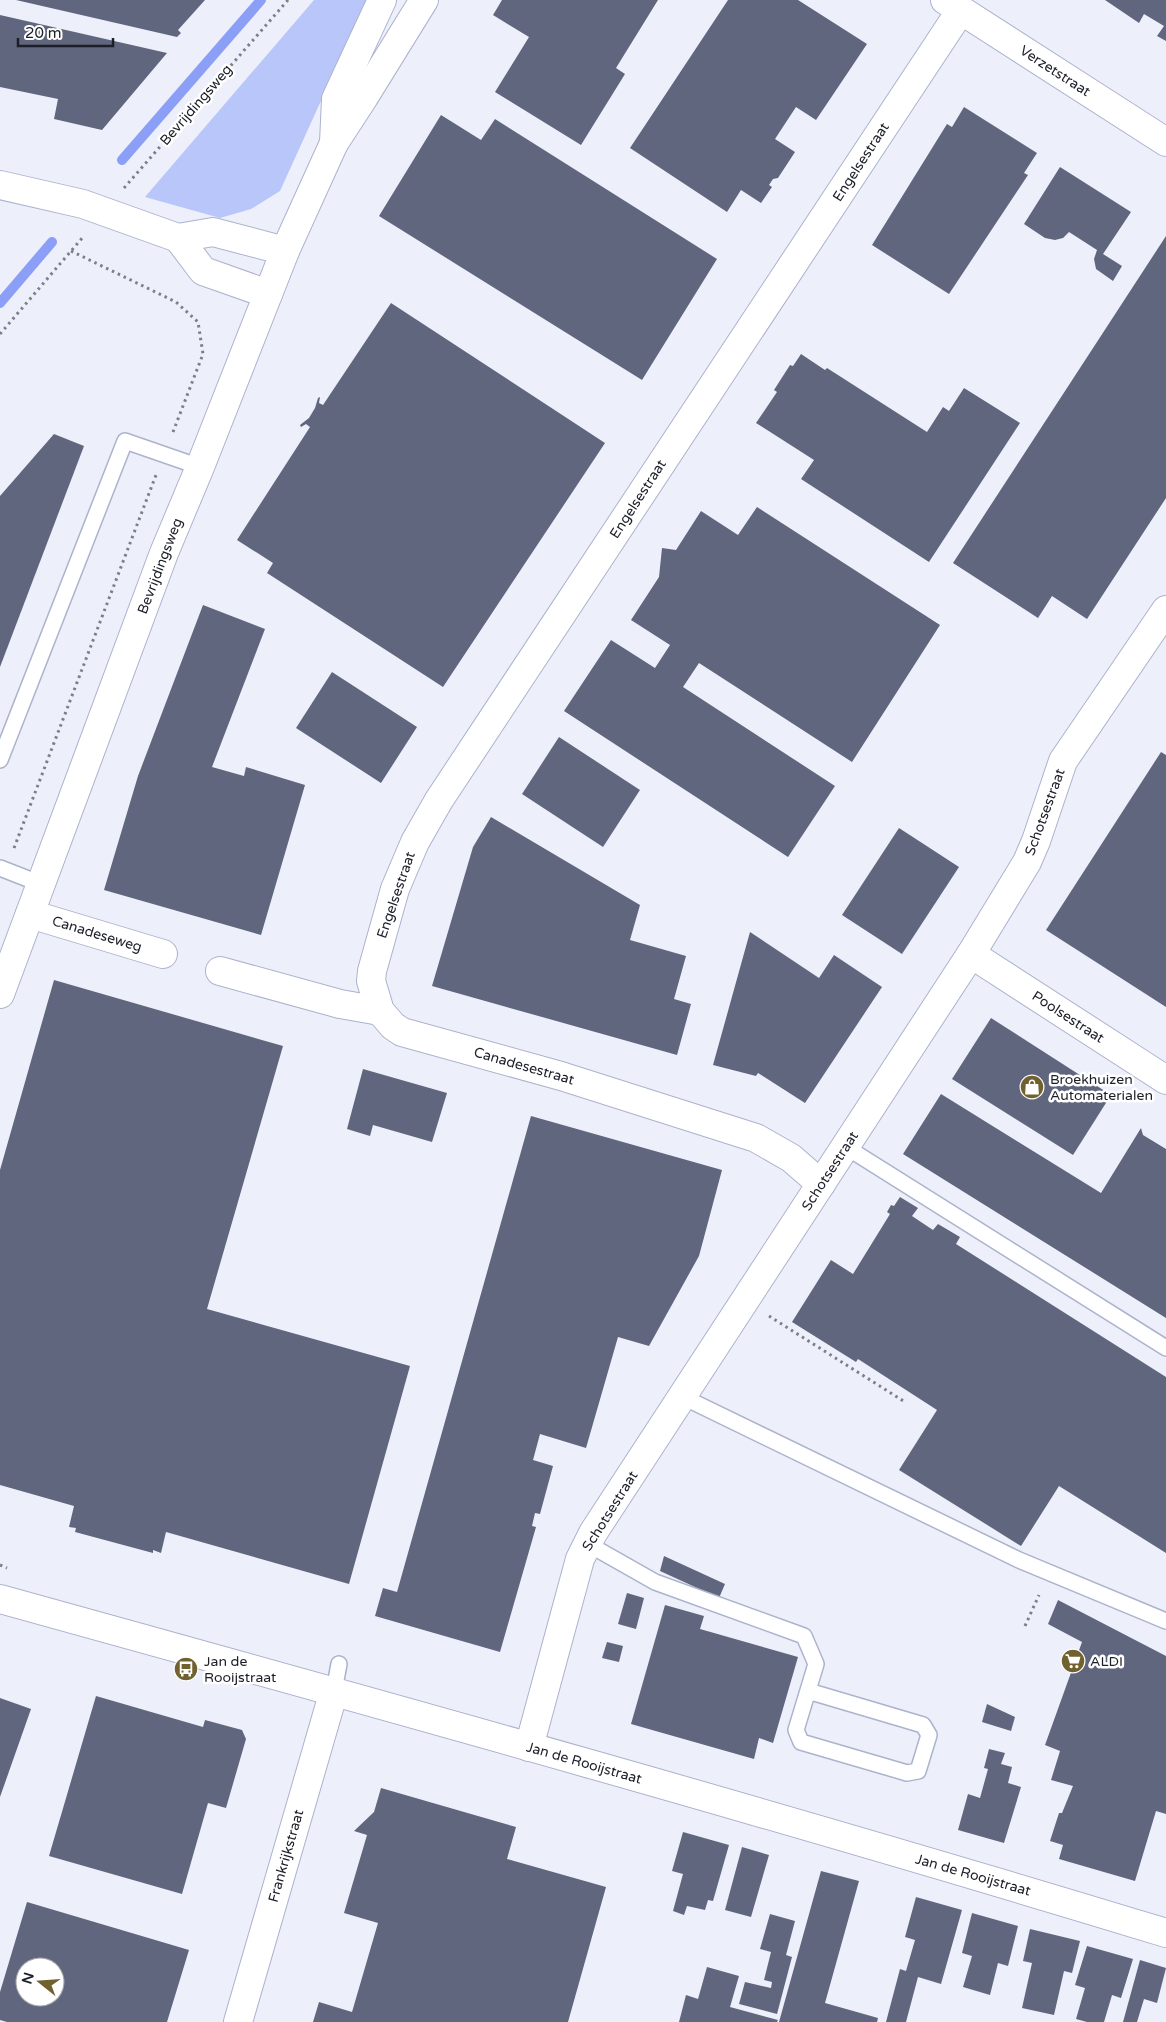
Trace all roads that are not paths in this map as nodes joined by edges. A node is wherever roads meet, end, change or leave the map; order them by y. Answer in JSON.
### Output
{"nodes":[{"id":1,"x":382,"y":0,"type":"edge"},
{"id":2,"x":424,"y":0,"type":"edge"},
{"id":3,"x":953,"y":5,"type":"edge"},
{"id":4,"x":1166,"y":142,"type":"edge"},
{"id":5,"x":334,"y":143,"type":"junction"},
{"id":6,"x":0,"y":184,"type":"edge"},
{"id":7,"x":178,"y":238,"type":"junction"},
{"id":8,"x":285,"y":251,"type":"junction"},
{"id":9,"x":268,"y":294,"type":"junction"},
{"id":10,"x":200,"y":467,"type":"junction"},
{"id":11,"x":1166,"y":610,"type":"edge"},
{"id":12,"x":0,"y":760,"type":"edge"},
{"id":13,"x":0,"y":868,"type":"edge"},
{"id":14,"x":41,"y":884,"type":"junction"},
{"id":15,"x":30,"y":914,"type":"junction"},
{"id":16,"x":163,"y":954,"type":"dead end"},
{"id":17,"x":971,"y":954,"type":"junction"},
{"id":18,"x":220,"y":971,"type":"dead end"},
{"id":19,"x":0,"y":994,"type":"edge"},
{"id":20,"x":380,"y":1011,"type":"junction"},
{"id":21,"x":1166,"y":1080,"type":"edge"},
{"id":22,"x":846,"y":1147,"type":"junction"},
{"id":23,"x":821,"y":1184,"type":"junction"},
{"id":24,"x":1166,"y":1348,"type":"edge"},
{"id":25,"x":683,"y":1397,"type":"junction"},
{"id":26,"x":588,"y":1544,"type":"junction"},
{"id":27,"x":0,"y":1599,"type":"edge"},
{"id":28,"x":1166,"y":1621,"type":"edge"},
{"id":29,"x":339,"y":1664,"type":"dead end"},
{"id":30,"x":334,"y":1691,"type":"junction"},
{"id":31,"x":808,"y":1691,"type":"junction"},
{"id":32,"x":529,"y":1747,"type":"junction"},
{"id":33,"x":1166,"y":1933,"type":"edge"},
{"id":34,"x":238,"y":2022,"type":"edge"}],
"edges":[{"from":1,"to":5,"type":"street","name":"Bevrijdingsweg"},
{"from":2,"to":5,"type":"street","name":"Bevrijdingsweg"},
{"from":3,"to":4,"type":"street","name":"Verzetstraat"},
{"from":3,"to":20,"type":"street","name":"Engelsestraat"},
{"from":5,"to":8,"type":"street","name":"Bevrijdingsweg"},
{"from":6,"to":7,"type":"street"},
{"from":7,"to":8,"type":"street"},
{"from":7,"to":9,"type":"street"},
{"from":8,"to":9,"type":"street","name":"Bevrijdingsweg"},
{"from":9,"to":10,"type":"street","name":"Bevrijdingsweg"},
{"from":10,"to":12,"type":"lane"},
{"from":10,"to":14,"type":"street","name":"Bevrijdingsweg"},
{"from":11,"to":17,"type":"street","name":"Schotsestraat"},
{"from":13,"to":14,"type":"lane"},
{"from":14,"to":15,"type":"street","name":"Bevrijdingsweg"},
{"from":15,"to":16,"type":"street","name":"Canadeseweg"},
{"from":15,"to":19,"type":"street","name":"Bevrijdingsweg"},
{"from":17,"to":21,"type":"street","name":"Poolsestraat"},
{"from":17,"to":22,"type":"street","name":"Schotsestraat"},
{"from":18,"to":20,"type":"street"},
{"from":20,"to":23,"type":"street","name":"Canadesestraat"},
{"from":22,"to":23,"type":"street","name":"Schotsestraat"},
{"from":22,"to":24,"type":"lane"},
{"from":23,"to":25,"type":"street","name":"Schotsestraat"},
{"from":25,"to":26,"type":"street","name":"Schotsestraat"},
{"from":25,"to":28,"type":"lane"},
{"from":26,"to":31,"type":"lane"},
{"from":26,"to":32,"type":"street","name":"Schotsestraat"},
{"from":27,"to":30,"type":"street","name":"Jan de Rooijstraat"},
{"from":29,"to":30,"type":"lane"},
{"from":30,"to":32,"type":"street","name":"Jan de Rooijstraat"},
{"from":30,"to":34,"type":"street","name":"Frankrijkstraat"},
{"from":31,"to":31,"type":"lane"},
{"from":32,"to":33,"type":"street","name":"Jan de Rooijstraat"}]}
